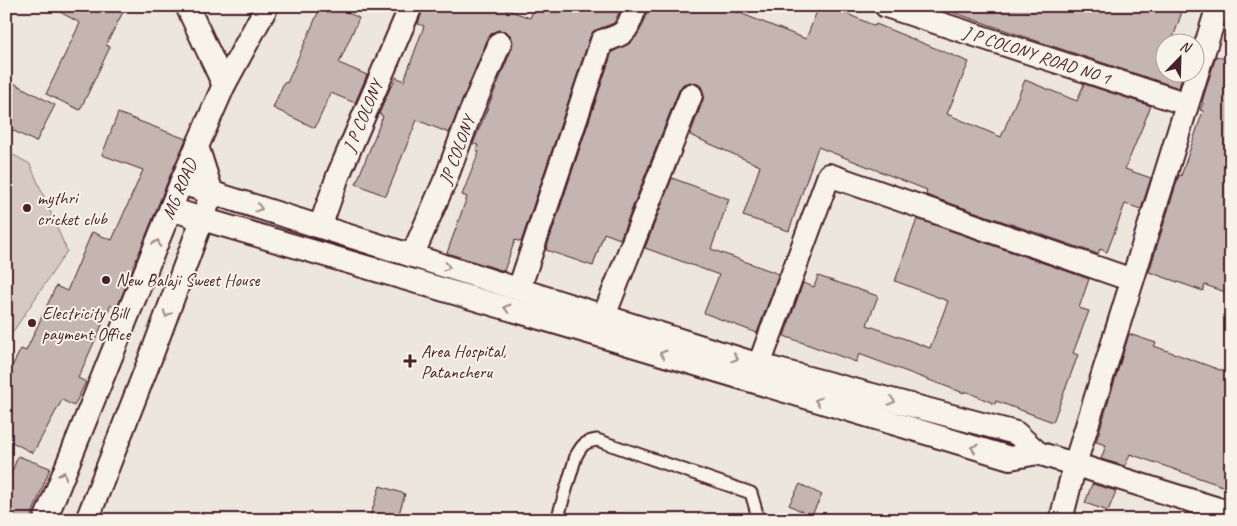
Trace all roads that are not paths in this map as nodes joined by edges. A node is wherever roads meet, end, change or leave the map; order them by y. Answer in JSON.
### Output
{"nodes":[{"id":1,"x":187,"y":6,"type":"edge"},
{"id":2,"x":267,"y":6,"type":"edge"},
{"id":3,"x":411,"y":6,"type":"edge"},
{"id":4,"x":636,"y":6,"type":"edge"},
{"id":5,"x":886,"y":6,"type":"edge"},
{"id":6,"x":1218,"y":6,"type":"edge"},
{"id":7,"x":500,"y":43,"type":"dead end"},
{"id":8,"x":224,"y":85,"type":"junction"},
{"id":9,"x":691,"y":95,"type":"dead end"},
{"id":10,"x":1187,"y":104,"type":"junction"},
{"id":11,"x":197,"y":146,"type":"junction"},
{"id":12,"x":181,"y":183,"type":"junction"},
{"id":13,"x":212,"y":193,"type":"junction"},
{"id":14,"x":171,"y":209,"type":"junction"},
{"id":15,"x":202,"y":219,"type":"junction"},
{"id":16,"x":320,"y":227,"type":"junction"},
{"id":17,"x":412,"y":256,"type":"junction"},
{"id":18,"x":1132,"y":280,"type":"junction"},
{"id":19,"x":519,"y":289,"type":"junction"},
{"id":20,"x":604,"y":316,"type":"junction"},
{"id":21,"x":759,"y":365,"type":"junction"},
{"id":22,"x":1016,"y":434,"type":"junction"},
{"id":23,"x":1038,"y":453,"type":"junction"},
{"id":24,"x":1010,"y":458,"type":"junction"},
{"id":25,"x":1075,"y":464,"type":"junction"},
{"id":26,"x":1231,"y":513,"type":"edge"},
{"id":27,"x":45,"y":520,"type":"edge"},
{"id":28,"x":87,"y":520,"type":"edge"},
{"id":29,"x":557,"y":520,"type":"edge"},
{"id":30,"x":756,"y":520,"type":"edge"},
{"id":31,"x":1060,"y":520,"type":"edge"}],
"edges":[{"from":1,"to":8,"type":"street"},
{"from":2,"to":8,"type":"street"},
{"from":3,"to":16,"type":"street","name":"J P COLONY"},
{"from":4,"to":19,"type":"street"},
{"from":5,"to":10,"type":"street","name":"J P COLONY ROAD NO 1"},
{"from":6,"to":10,"type":"street"},
{"from":7,"to":17,"type":"street","name":"JP COLONY"},
{"from":8,"to":11,"type":"street"},
{"from":9,"to":20,"type":"street"},
{"from":10,"to":18,"type":"street"},
{"from":11,"to":12,"type":"street","name":"MG ROAD"},
{"from":11,"to":13,"type":"street","name":"MG ROAD"},
{"from":12,"to":13,"type":"street"},
{"from":12,"to":14,"type":"street","name":"MG ROAD"},
{"from":13,"to":15,"type":"street","name":"MG ROAD"},
{"from":13,"to":16,"type":"street","one_way":true},
{"from":14,"to":15,"type":"street"},
{"from":27,"to":14,"type":"street","name":"MG ROAD","one_way":true},
{"from":24,"to":15,"type":"street","one_way":true},
{"from":15,"to":28,"type":"street","name":"MG ROAD","one_way":true},
{"from":16,"to":17,"type":"street"},
{"from":17,"to":19,"type":"street","one_way":true},
{"from":18,"to":21,"type":"street"},
{"from":18,"to":25,"type":"street"},
{"from":19,"to":20,"type":"street"},
{"from":20,"to":21,"type":"street","one_way":true},
{"from":21,"to":22,"type":"street","one_way":true},
{"from":22,"to":23,"type":"street"},
{"from":22,"to":24,"type":"street"},
{"from":23,"to":24,"type":"street"},
{"from":23,"to":25,"type":"street"},
{"from":25,"to":26,"type":"street"},
{"from":25,"to":31,"type":"street"},
{"from":29,"to":30,"type":"lane"}]}
